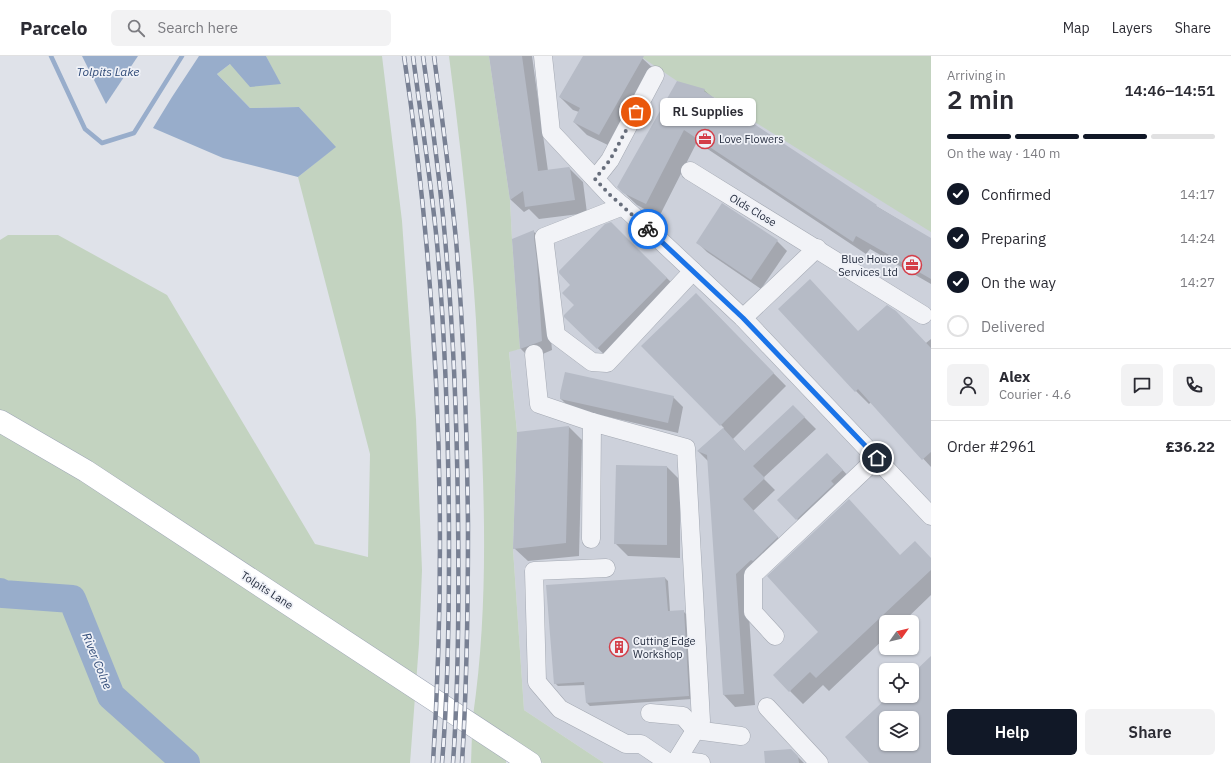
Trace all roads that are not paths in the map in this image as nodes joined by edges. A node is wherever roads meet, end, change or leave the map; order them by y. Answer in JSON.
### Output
{"nodes":[{"id":1,"x":543,"y":56,"type":"edge"},
{"id":2,"x":655,"y":75,"type":"dead end"},
{"id":3,"x":690,"y":171,"type":"dead end"},
{"id":4,"x":595,"y":179,"type":"junction"},
{"id":5,"x":623,"y":206,"type":"junction"},
{"id":6,"x":817,"y":248,"type":"junction"},
{"id":7,"x":693,"y":271,"type":"junction"},
{"id":8,"x":923,"y":315,"type":"dead end"},
{"id":9,"x":743,"y":318,"type":"junction"},
{"id":10,"x":534,"y":354,"type":"dead end"},
{"id":11,"x":0,"y":421,"type":"edge"},
{"id":12,"x":592,"y":422,"type":"junction"},
{"id":13,"x":877,"y":458,"type":"junction"},
{"id":14,"x":931,"y":516,"type":"edge"},
{"id":15,"x":592,"y":539,"type":"dead end"},
{"id":16,"x":606,"y":568,"type":"dead end"},
{"id":17,"x":775,"y":636,"type":"dead end"},
{"id":18,"x":767,"y":707,"type":"dead end"},
{"id":19,"x":650,"y":713,"type":"dead end"},
{"id":20,"x":696,"y":730,"type":"junction"},
{"id":21,"x":741,"y":736,"type":"dead end"},
{"id":22,"x":674,"y":762,"type":"edge"},
{"id":23,"x":530,"y":763,"type":"edge"},
{"id":24,"x":701,"y":763,"type":"edge"},
{"id":25,"x":819,"y":763,"type":"edge"}],
"edges":[{"from":1,"to":4,"type":"street"},
{"from":2,"to":4,"type":"street"},
{"from":3,"to":6,"type":"street","name":"Olds Close"},
{"from":4,"to":5,"type":"street"},
{"from":5,"to":7,"type":"street"},
{"from":5,"to":7,"type":"street"},
{"from":6,"to":8,"type":"street","name":"Olds Close"},
{"from":6,"to":9,"type":"street"},
{"from":7,"to":9,"type":"street"},
{"from":9,"to":13,"type":"street"},
{"from":10,"to":12,"type":"street"},
{"from":11,"to":23,"type":"main road","name":"Tolpits Lane"},
{"from":12,"to":15,"type":"street"},
{"from":12,"to":20,"type":"street"},
{"from":13,"to":14,"type":"street"},
{"from":13,"to":17,"type":"street"},
{"from":16,"to":22,"type":"street"},
{"from":18,"to":25,"type":"street"},
{"from":19,"to":20,"type":"street"},
{"from":20,"to":21,"type":"street"},
{"from":20,"to":22,"type":"street"},
{"from":22,"to":24,"type":"street"}]}
